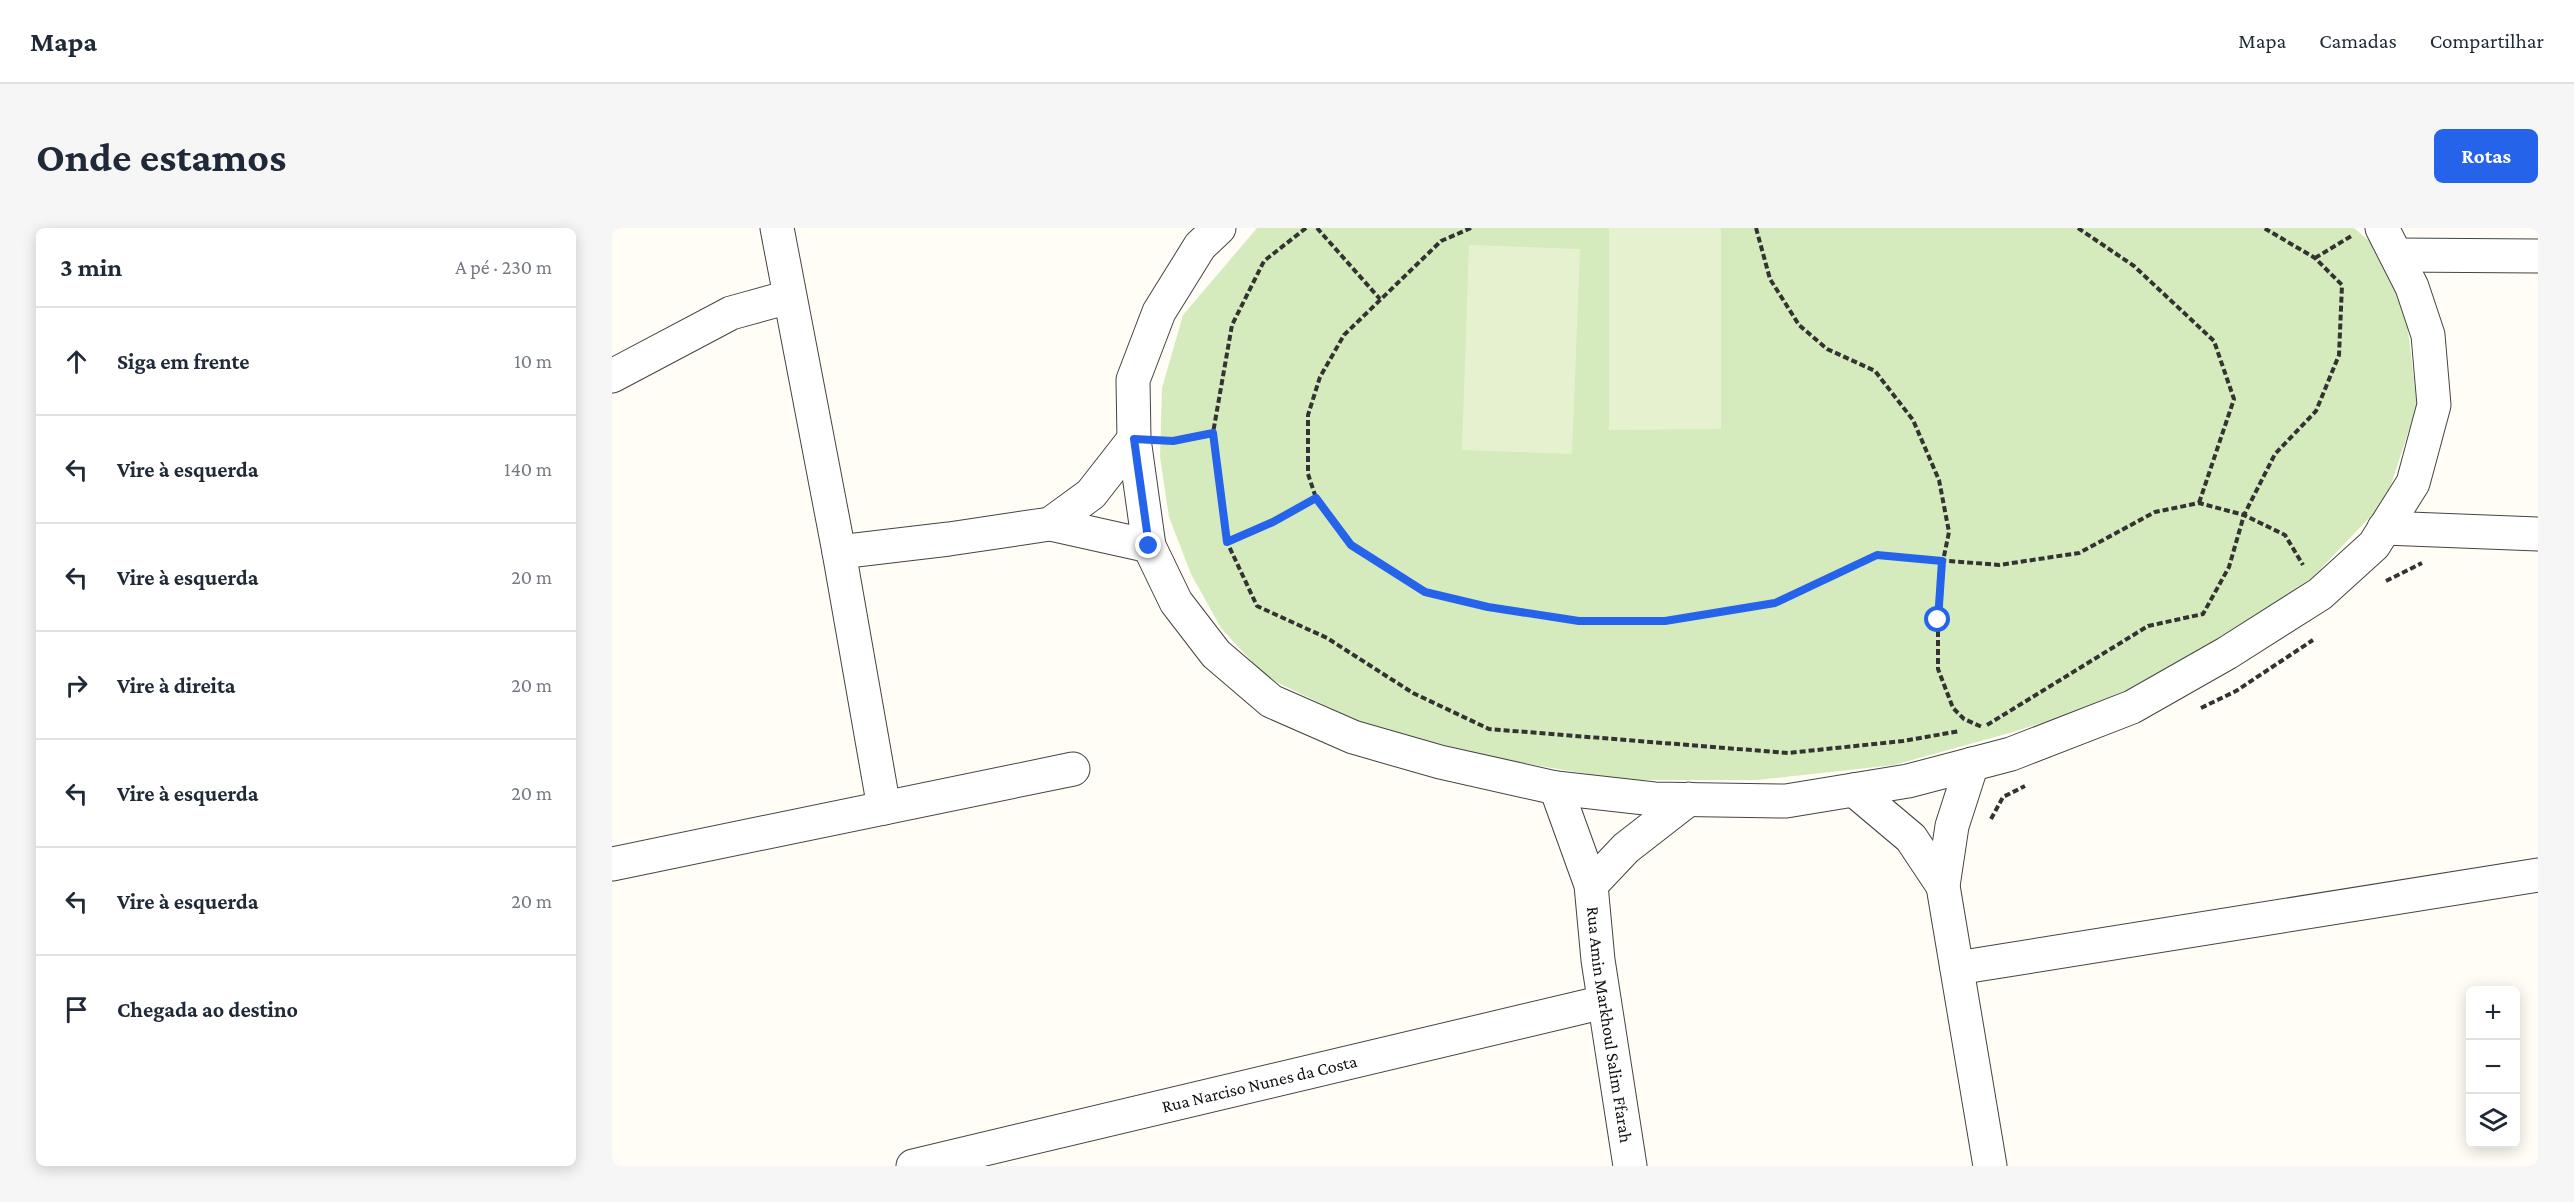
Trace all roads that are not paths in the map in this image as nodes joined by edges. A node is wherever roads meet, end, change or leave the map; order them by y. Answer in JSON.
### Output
{"nodes":[{"id":1,"x":777,"y":228,"type":"edge"},
{"id":2,"x":1206,"y":234,"type":"edge"},
{"id":3,"x":2388,"y":238,"type":"edge"},
{"id":4,"x":2538,"y":256,"type":"edge"},
{"id":5,"x":789,"y":297,"type":"junction"},
{"id":6,"x":612,"y":376,"type":"edge"},
{"id":7,"x":1134,"y":439,"type":"junction"},
{"id":8,"x":1050,"y":524,"type":"junction"},
{"id":9,"x":2384,"y":528,"type":"junction"},
{"id":10,"x":2538,"y":534,"type":"edge"},
{"id":11,"x":1149,"y":546,"type":"junction"},
{"id":12,"x":839,"y":552,"type":"junction"},
{"id":13,"x":1972,"y":765,"type":"junction"},
{"id":14,"x":1073,"y":769,"type":"dead end"},
{"id":15,"x":1556,"y":788,"type":"junction"},
{"id":16,"x":1854,"y":789,"type":"junction"},
{"id":17,"x":1689,"y":799,"type":"junction"},
{"id":18,"x":884,"y":808,"type":"junction"},
{"id":19,"x":612,"y":864,"type":"edge"},
{"id":20,"x":2538,"y":875,"type":"edge"},
{"id":21,"x":1591,"y":885,"type":"junction"},
{"id":22,"x":1943,"y":886,"type":"junction"},
{"id":23,"x":1957,"y":968,"type":"junction"},
{"id":24,"x":1604,"y":1002,"type":"junction"},
{"id":25,"x":913,"y":1166,"type":"edge"},
{"id":26,"x":1630,"y":1166,"type":"edge"},
{"id":27,"x":1990,"y":1166,"type":"edge"}],
"edges":[{"from":1,"to":5,"type":"street"},
{"from":2,"to":7,"type":"street"},
{"from":3,"to":4,"type":"street"},
{"from":3,"to":9,"type":"street"},
{"from":5,"to":6,"type":"street"},
{"from":5,"to":12,"type":"street"},
{"from":7,"to":8,"type":"street"},
{"from":7,"to":11,"type":"street"},
{"from":8,"to":11,"type":"street"},
{"from":8,"to":12,"type":"street"},
{"from":9,"to":10,"type":"street"},
{"from":9,"to":13,"type":"street"},
{"from":11,"to":15,"type":"street"},
{"from":12,"to":18,"type":"street"},
{"from":13,"to":16,"type":"street"},
{"from":13,"to":22,"type":"street"},
{"from":14,"to":18,"type":"street"},
{"from":15,"to":17,"type":"street"},
{"from":15,"to":21,"type":"street","name":"Rua Amin Markhoul Salim Ffarah"},
{"from":16,"to":17,"type":"street"},
{"from":16,"to":22,"type":"street"},
{"from":17,"to":21,"type":"street"},
{"from":18,"to":19,"type":"street"},
{"from":20,"to":23,"type":"street"},
{"from":21,"to":24,"type":"street","name":"Rua Amin Markhoul Salim Ffarah"},
{"from":22,"to":23,"type":"street"},
{"from":23,"to":27,"type":"street"},
{"from":24,"to":25,"type":"street","name":"Rua Narciso Nunes da Costa"},
{"from":24,"to":26,"type":"street","name":"Rua Amin Markhoul Salim Ffarah"}]}
